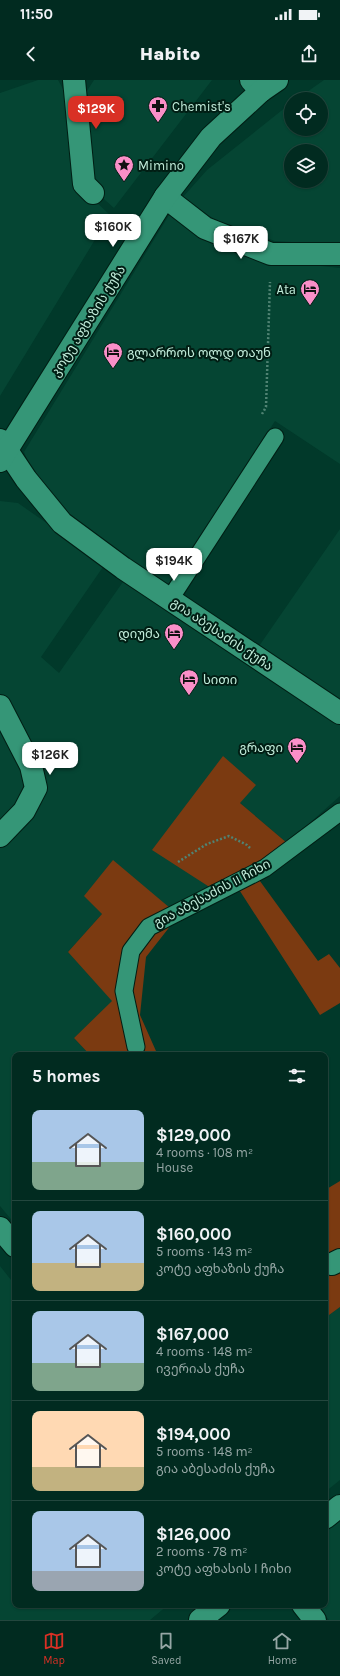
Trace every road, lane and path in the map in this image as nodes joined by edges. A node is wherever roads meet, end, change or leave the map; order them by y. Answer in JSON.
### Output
{"nodes":[{"id":1,"x":74,"y":80,"type":"edge"},
{"id":2,"x":263,"y":84,"type":"edge"},
{"id":3,"x":93,"y":193,"type":"dead end"},
{"id":4,"x":165,"y":197,"type":"junction"},
{"id":5,"x":271,"y":254,"type":"junction"},
{"id":6,"x":340,"y":254,"type":"edge"},
{"id":7,"x":260,"y":419,"type":"dead end"},
{"id":8,"x":275,"y":437,"type":"dead end"},
{"id":9,"x":2,"y":450,"type":"edge"},
{"id":10,"x":170,"y":599,"type":"junction"},
{"id":11,"x":0,"y":706,"type":"edge"},
{"id":12,"x":340,"y":713,"type":"edge"},
{"id":13,"x":340,"y":812,"type":"edge"},
{"id":14,"x":0,"y":836,"type":"edge"},
{"id":15,"x":178,"y":862,"type":"dead end"},
{"id":16,"x":265,"y":868,"type":"junction"},
{"id":17,"x":136,"y":1047,"type":"dead end"},
{"id":18,"x":0,"y":1228,"type":"edge"},
{"id":19,"x":12,"y":1242,"type":"edge"},
{"id":20,"x":340,"y":1506,"type":"edge"},
{"id":21,"x":328,"y":1516,"type":"edge"},
{"id":22,"x":215,"y":1608,"type":"edge"},
{"id":23,"x":305,"y":1608,"type":"edge"},
{"id":24,"x":200,"y":1620,"type":"edge"},
{"id":25,"x":315,"y":1620,"type":"edge"}],
"edges":[{"from":1,"to":3,"type":"street"},
{"from":2,"to":4,"type":"street","name":"კოტე აფხაზის ქუჩა"},
{"from":4,"to":5,"type":"street"},
{"from":4,"to":9,"type":"street","name":"კოტე აფხაზის ქუჩა"},
{"from":5,"to":6,"type":"street"},
{"from":5,"to":7,"type":"path"},
{"from":8,"to":10,"type":"lane"},
{"from":9,"to":10,"type":"street","name":"გია აბესაძის ქუჩა"},
{"from":10,"to":12,"type":"street","name":"გია აბესაძის ქუჩა"},
{"from":11,"to":14,"type":"street"},
{"from":13,"to":16,"type":"lane","name":"გია აბესაძის II ჩიხი"},
{"from":15,"to":16,"type":"path"},
{"from":16,"to":17,"type":"lane","name":"გია აბესაძის II ჩიხი"},
{"from":18,"to":19,"type":"street"},
{"from":20,"to":21,"type":"street"},
{"from":22,"to":24,"type":"street"},
{"from":23,"to":25,"type":"street"}]}
